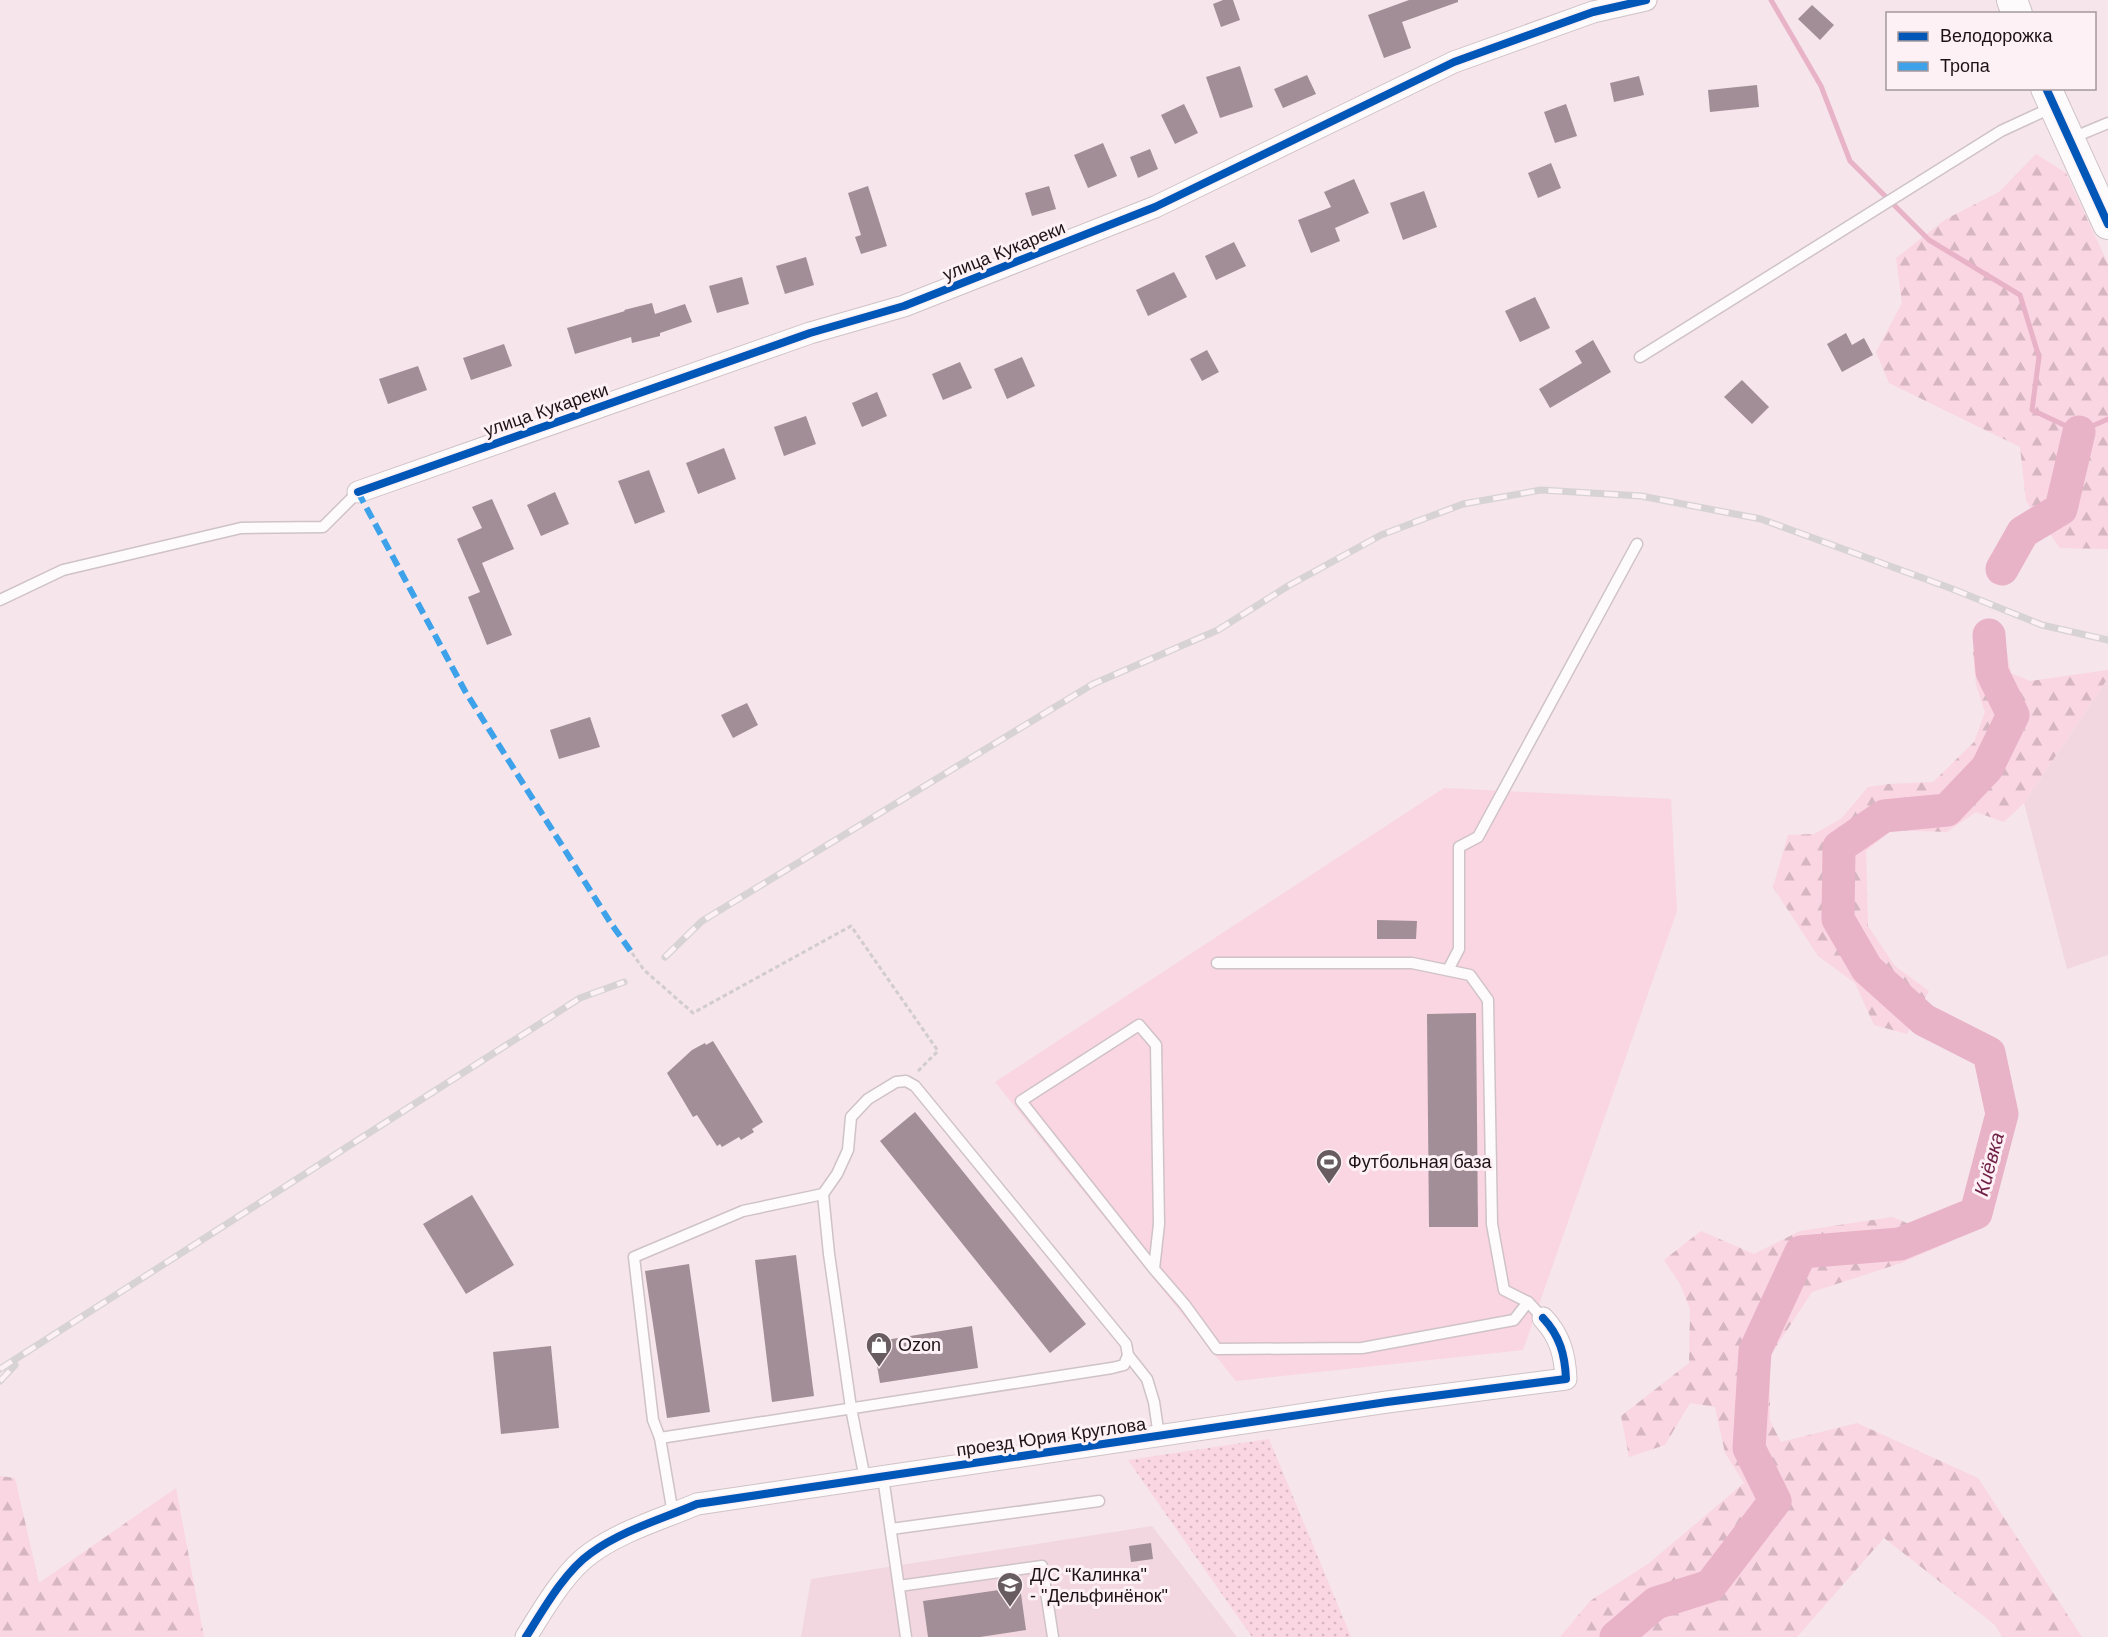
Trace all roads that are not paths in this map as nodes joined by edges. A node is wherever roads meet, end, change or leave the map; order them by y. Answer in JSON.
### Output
{"nodes":[{"id":1,"x":1646,"y":0,"type":"edge"},
{"id":2,"x":2050,"y":98,"type":"edge"},
{"id":3,"x":2108,"y":123,"type":"edge"},
{"id":4,"x":2069,"y":139,"type":"junction"},
{"id":5,"x":2108,"y":224,"type":"edge"},
{"id":6,"x":1641,"y":357,"type":"dead end"},
{"id":7,"x":357,"y":492,"type":"joint"},
{"id":8,"x":1637,"y":544,"type":"dead end"},
{"id":9,"x":0,"y":600,"type":"edge"},
{"id":10,"x":1217,"y":963,"type":"dead end"},
{"id":11,"x":1448,"y":970,"type":"junction"},
{"id":12,"x":823,"y":1194,"type":"junction"},
{"id":13,"x":1154,"y":1269,"type":"junction"},
{"id":14,"x":1528,"y":1302,"type":"junction"},
{"id":15,"x":1543,"y":1318,"type":"joint"},
{"id":16,"x":1128,"y":1355,"type":"junction"},
{"id":17,"x":852,"y":1408,"type":"junction"},
{"id":18,"x":1159,"y":1436,"type":"junction"},
{"id":19,"x":660,"y":1438,"type":"junction"},
{"id":20,"x":874,"y":1478,"type":"junction"},
{"id":21,"x":1099,"y":1501,"type":"dead end"},
{"id":22,"x":673,"y":1514,"type":"junction"},
{"id":23,"x":891,"y":1529,"type":"junction"},
{"id":24,"x":899,"y":1586,"type":"junction"},
{"id":25,"x":526,"y":1637,"type":"edge"},
{"id":26,"x":906,"y":1637,"type":"edge"},
{"id":27,"x":1053,"y":1637,"type":"edge"}],
"edges":[{"from":1,"to":7,"type":"street","name":"улица Кукареки"},
{"from":2,"to":4,"type":"street"},
{"from":2,"to":6,"type":"lane"},
{"from":3,"to":4,"type":"lane"},
{"from":4,"to":5,"type":"street"},
{"from":7,"to":9,"type":"lane"},
{"from":8,"to":11,"type":"lane"},
{"from":10,"to":11,"type":"lane"},
{"from":11,"to":14,"type":"lane"},
{"from":12,"to":16,"type":"lane"},
{"from":12,"to":17,"type":"lane"},
{"from":12,"to":19,"type":"lane"},
{"from":13,"to":13,"type":"lane"},
{"from":13,"to":14,"type":"lane"},
{"from":14,"to":15,"type":"lane"},
{"from":15,"to":18,"type":"street","name":"проезд Юрия Круглова"},
{"from":16,"to":17,"type":"lane"},
{"from":16,"to":18,"type":"lane"},
{"from":17,"to":19,"type":"lane"},
{"from":17,"to":20,"type":"lane"},
{"from":18,"to":20,"type":"street","name":"проезд Юрия Круглова"},
{"from":19,"to":22,"type":"lane"},
{"from":20,"to":22,"type":"street","name":"проезд Юрия Круглова"},
{"from":20,"to":23,"type":"lane"},
{"from":21,"to":23,"type":"lane"},
{"from":22,"to":25,"type":"street","name":"проезд Юрия Круглова"},
{"from":23,"to":24,"type":"lane"},
{"from":24,"to":26,"type":"lane"},
{"from":24,"to":27,"type":"lane"}]}
